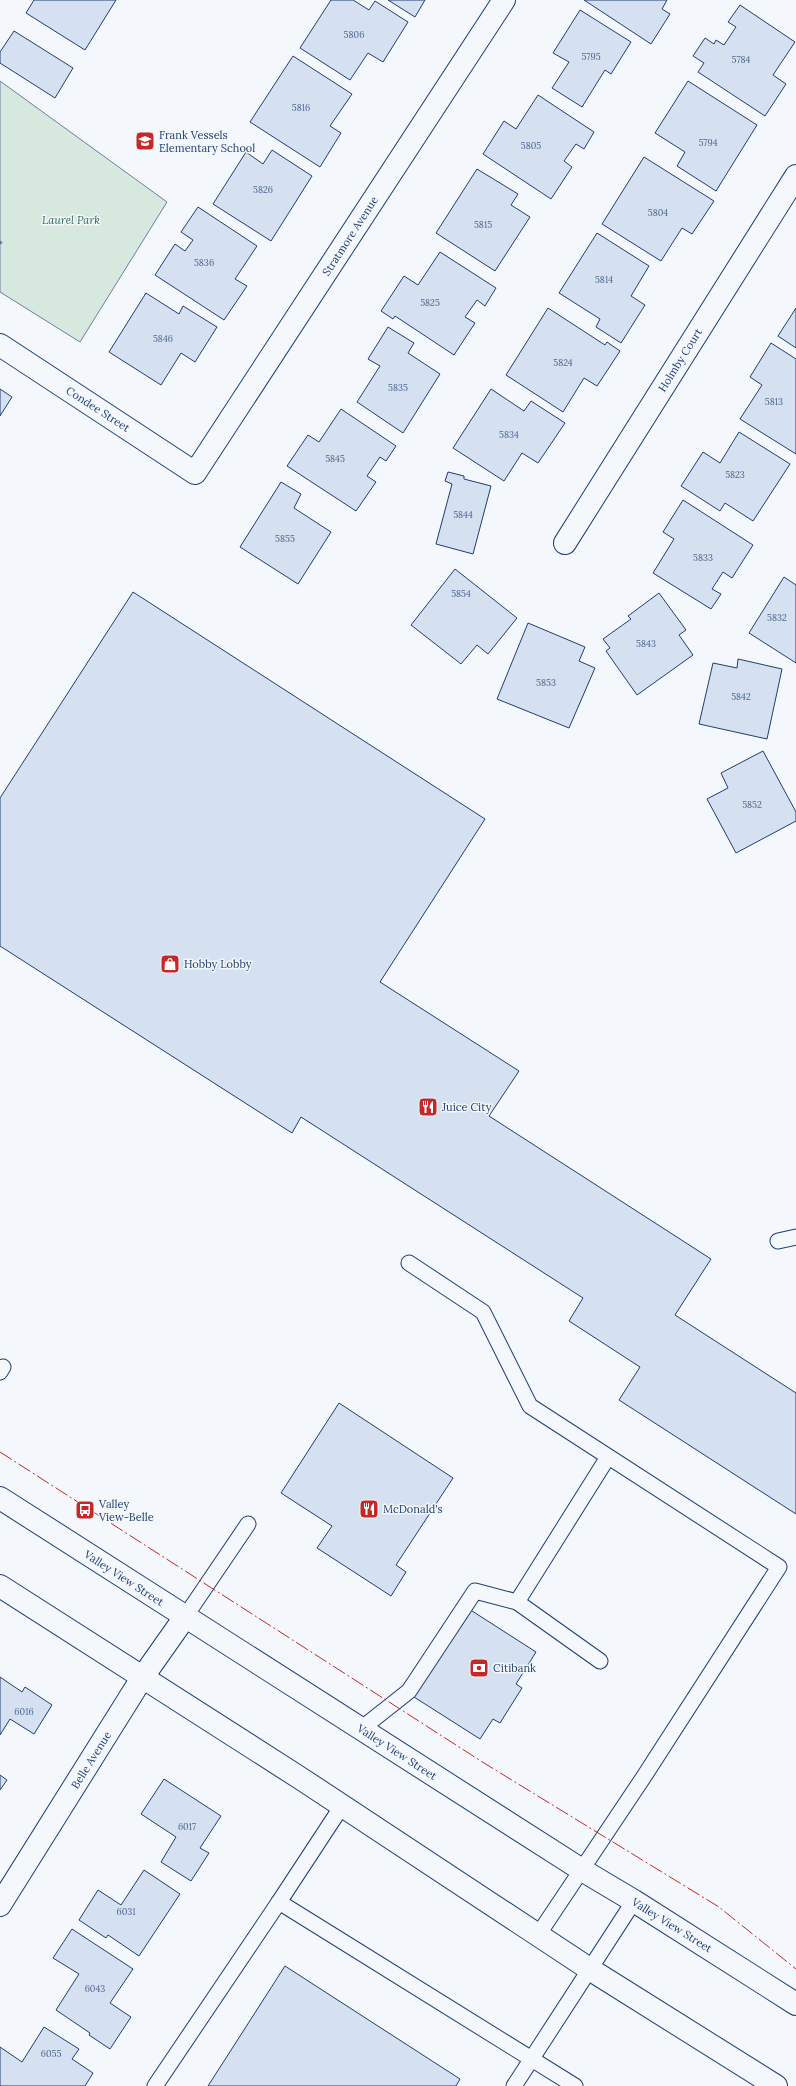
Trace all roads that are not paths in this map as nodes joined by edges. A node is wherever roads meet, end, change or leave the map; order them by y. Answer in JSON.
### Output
{"nodes":[{"id":1,"x":504,"y":0,"type":"edge"},
{"id":2,"x":796,"y":176,"type":"edge"},
{"id":3,"x":0,"y":345,"type":"edge"},
{"id":4,"x":195,"y":473,"type":"joint"},
{"id":5,"x":565,"y":543,"type":"dead end"},
{"id":6,"x":796,"y":1236,"type":"edge"},
{"id":7,"x":778,"y":1241,"type":"dead end"},
{"id":8,"x":409,"y":1263,"type":"dead end"},
{"id":9,"x":608,"y":1457,"type":"junction"},
{"id":10,"x":0,"y":1498,"type":"edge"},
{"id":11,"x":248,"y":1524,"type":"dead end"},
{"id":12,"x":0,"y":1586,"type":"edge"},
{"id":13,"x":517,"y":1602,"type":"junction"},
{"id":14,"x":185,"y":1618,"type":"junction"},
{"id":15,"x":600,"y":1662,"type":"dead end"},
{"id":16,"x":142,"y":1678,"type":"junction"},
{"id":17,"x":361,"y":1729,"type":"junction"},
{"id":18,"x":342,"y":1806,"type":"junction"},
{"id":19,"x":582,"y":1870,"type":"junction"},
{"id":20,"x":634,"y":1901,"type":"junction"},
{"id":21,"x":278,"y":1902,"type":"junction"},
{"id":22,"x":0,"y":1905,"type":"edge"},
{"id":23,"x":538,"y":1935,"type":"junction"},
{"id":24,"x":591,"y":1970,"type":"junction"},
{"id":25,"x":796,"y":2004,"type":"edge"},
{"id":26,"x":532,"y":2059,"type":"junction"},
{"id":27,"x":155,"y":2086,"type":"edge"},
{"id":28,"x":514,"y":2086,"type":"edge"},
{"id":29,"x":575,"y":2086,"type":"edge"},
{"id":30,"x":776,"y":2086,"type":"edge"}],
"edges":[{"from":1,"to":4,"type":"main road","name":"Stratmore Avenue"},
{"from":2,"to":5,"type":"main road","name":"Holmby Court"},
{"from":3,"to":4,"type":"main road","name":"Condee Street"},
{"from":6,"to":7,"type":"lane"},
{"from":8,"to":9,"type":"lane"},
{"from":9,"to":13,"type":"lane"},
{"from":9,"to":19,"type":"lane"},
{"from":10,"to":14,"type":"main road","name":"Valley View Street"},
{"from":11,"to":14,"type":"lane"},
{"from":12,"to":16,"type":"main road"},
{"from":13,"to":15,"type":"lane"},
{"from":13,"to":17,"type":"lane"},
{"from":14,"to":16,"type":"main road","name":"Belle Avenue"},
{"from":14,"to":17,"type":"main road","name":"Valley View Street"},
{"from":16,"to":18,"type":"main road"},
{"from":16,"to":22,"type":"main road","name":"Belle Avenue"},
{"from":17,"to":19,"type":"main road","name":"Valley View Street"},
{"from":18,"to":21,"type":"lane"},
{"from":18,"to":23,"type":"main road"},
{"from":19,"to":20,"type":"main road","name":"Valley View Street"},
{"from":19,"to":23,"type":"lane"},
{"from":20,"to":24,"type":"lane"},
{"from":20,"to":25,"type":"main road","name":"Valley View Street"},
{"from":21,"to":26,"type":"lane"},
{"from":21,"to":27,"type":"lane"},
{"from":23,"to":24,"type":"main road"},
{"from":24,"to":26,"type":"lane"},
{"from":24,"to":30,"type":"main road"},
{"from":26,"to":28,"type":"lane"},
{"from":26,"to":29,"type":"lane"}]}
